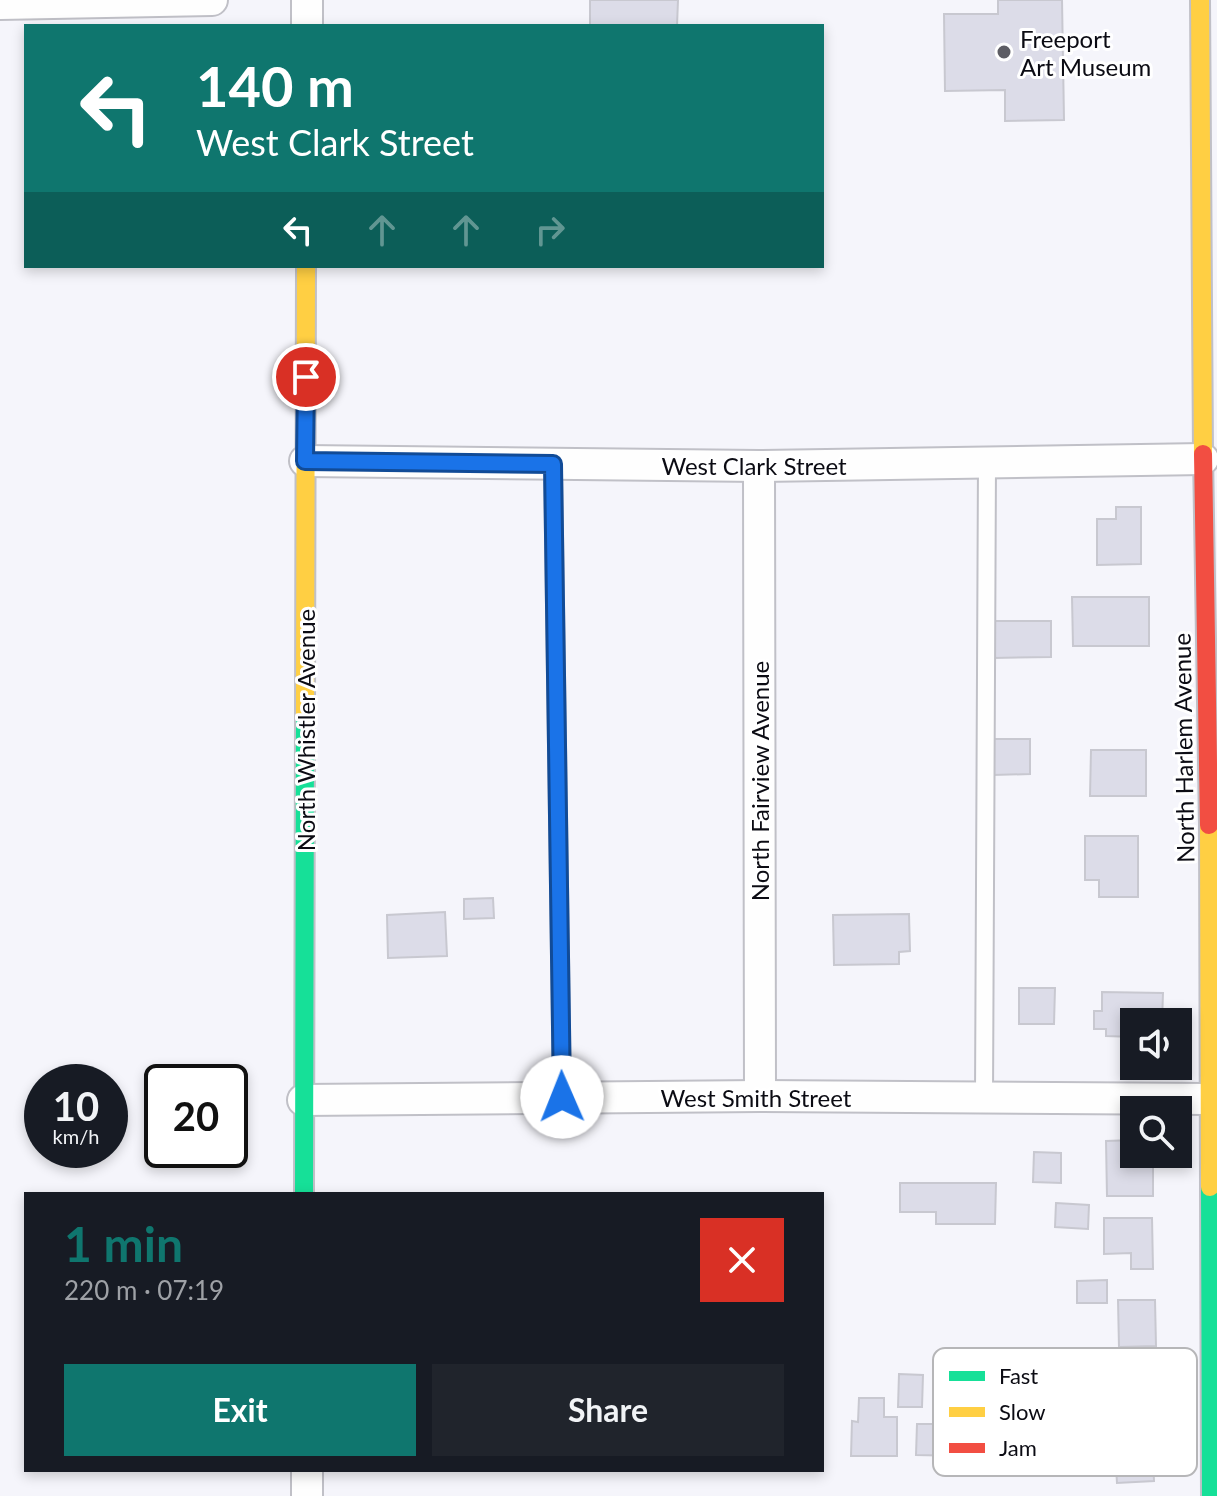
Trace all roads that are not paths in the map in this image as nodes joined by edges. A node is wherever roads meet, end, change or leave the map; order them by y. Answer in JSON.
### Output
{"nodes":[{"id":1,"x":212,"y":0,"type":"edge"},
{"id":2,"x":307,"y":0,"type":"edge"},
{"id":3,"x":1200,"y":0,"type":"edge"},
{"id":4,"x":0,"y":4,"type":"edge"},
{"id":5,"x":307,"y":24,"type":"edge"},
{"id":6,"x":306,"y":268,"type":"edge"},
{"id":7,"x":1203,"y":459,"type":"junction"},
{"id":8,"x":305,"y":461,"type":"junction"},
{"id":9,"x":987,"y":463,"type":"junction"},
{"id":10,"x":553,"y":464,"type":"junction"},
{"id":11,"x":759,"y":466,"type":"junction"},
{"id":12,"x":1213,"y":882,"type":"edge"},
{"id":13,"x":760,"y":1096,"type":"junction"},
{"id":14,"x":562,"y":1097,"type":"junction"},
{"id":15,"x":984,"y":1097,"type":"junction"},
{"id":16,"x":1209,"y":1099,"type":"junction"},
{"id":17,"x":303,"y":1100,"type":"junction"},
{"id":18,"x":304,"y":1192,"type":"edge"},
{"id":19,"x":307,"y":1472,"type":"edge"},
{"id":20,"x":307,"y":1496,"type":"edge"},
{"id":21,"x":1211,"y":1496,"type":"edge"}],
"edges":[{"from":1,"to":4,"type":"street"},
{"from":2,"to":5,"type":"street"},
{"from":3,"to":7,"type":"street","name":"North Harlem Avenue"},
{"from":6,"to":8,"type":"street","name":"North Whistler Avenue"},
{"from":7,"to":9,"type":"street","name":"West Clark Street"},
{"from":7,"to":12,"type":"street","name":"North Harlem Avenue"},
{"from":8,"to":10,"type":"street","name":"West Clark Street"},
{"from":8,"to":17,"type":"street","name":"North Whistler Avenue"},
{"from":9,"to":11,"type":"street","name":"West Clark Street"},
{"from":9,"to":15,"type":"lane"},
{"from":10,"to":11,"type":"street","name":"West Clark Street"},
{"from":10,"to":14,"type":"lane"},
{"from":11,"to":13,"type":"street","name":"North Fairview Avenue"},
{"from":12,"to":16,"type":"street","name":"North Harlem Avenue"},
{"from":13,"to":14,"type":"street","name":"West Smith Street"},
{"from":13,"to":15,"type":"street","name":"West Smith Street"},
{"from":14,"to":17,"type":"street","name":"West Smith Street"},
{"from":15,"to":16,"type":"street","name":"West Smith Street"},
{"from":16,"to":21,"type":"street","name":"North Harlem Avenue"},
{"from":17,"to":18,"type":"street","name":"North Whistler Avenue"},
{"from":19,"to":20,"type":"street"}]}
